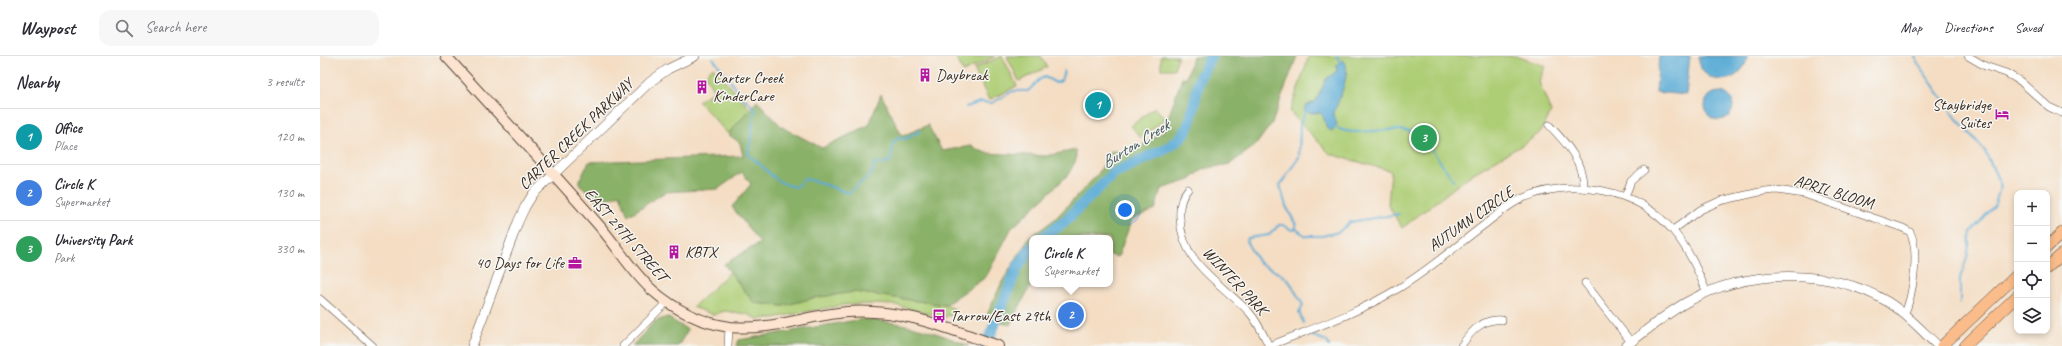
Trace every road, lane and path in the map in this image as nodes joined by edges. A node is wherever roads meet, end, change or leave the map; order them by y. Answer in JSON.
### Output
{"nodes":[{"id":1,"x":446,"y":56,"type":"edge"},
{"id":2,"x":695,"y":56,"type":"edge"},
{"id":3,"x":1968,"y":56,"type":"edge"},
{"id":4,"x":2062,"y":113,"type":"edge"},
{"id":5,"x":1549,"y":125,"type":"dead end"},
{"id":6,"x":1644,"y":170,"type":"dead end"},
{"id":7,"x":553,"y":174,"type":"junction"},
{"id":8,"x":1583,"y":188,"type":"junction"},
{"id":9,"x":1188,"y":189,"type":"dead end"},
{"id":10,"x":1625,"y":197,"type":"junction"},
{"id":11,"x":1673,"y":230,"type":"junction"},
{"id":12,"x":2062,"y":233,"type":"edge"},
{"id":13,"x":2050,"y":244,"type":"edge"},
{"id":14,"x":2062,"y":254,"type":"edge"},
{"id":15,"x":2050,"y":265,"type":"edge"},
{"id":16,"x":2014,"y":278,"type":"edge"},
{"id":17,"x":1585,"y":283,"type":"dead end"},
{"id":18,"x":1707,"y":293,"type":"junction"},
{"id":19,"x":2015,"y":298,"type":"edge"},
{"id":20,"x":320,"y":299,"type":"edge"},
{"id":21,"x":667,"y":302,"type":"junction"},
{"id":22,"x":1904,"y":315,"type":"junction"},
{"id":23,"x":1502,"y":320,"type":"dead end"},
{"id":24,"x":729,"y":326,"type":"junction"},
{"id":25,"x":1628,"y":344,"type":"edge"},
{"id":26,"x":373,"y":346,"type":"edge"},
{"id":27,"x":472,"y":346,"type":"edge"},
{"id":28,"x":623,"y":346,"type":"edge"},
{"id":29,"x":728,"y":346,"type":"edge"},
{"id":30,"x":998,"y":346,"type":"edge"},
{"id":31,"x":1269,"y":346,"type":"edge"},
{"id":32,"x":1461,"y":346,"type":"edge"},
{"id":33,"x":1938,"y":346,"type":"edge"},
{"id":34,"x":1942,"y":346,"type":"edge"},
{"id":35,"x":1964,"y":346,"type":"edge"}],
"edges":[{"from":1,"to":7,"type":"main road","name":"EAST 29TH STREET"},
{"from":2,"to":7,"type":"street","name":"CARTER CREEK PARKWAY"},
{"from":3,"to":4,"type":"street"},
{"from":5,"to":8,"type":"street"},
{"from":6,"to":10,"type":"street"},
{"from":7,"to":21,"type":"main road","name":"EAST 29TH STREET"},
{"from":7,"to":27,"type":"street","name":"CARTER CREEK PARKWAY"},
{"from":8,"to":10,"type":"street","name":"AUTUMN CIRCLE"},
{"from":8,"to":31,"type":"street","name":"AUTUMN CIRCLE"},
{"from":9,"to":31,"type":"street","name":"WINTER PARK"},
{"from":10,"to":11,"type":"street","name":"AUTUMN CIRCLE"},
{"from":11,"to":18,"type":"street","name":"AUTUMN CIRCLE"},
{"from":11,"to":22,"type":"street","name":"APRIL BLOOM"},
{"from":12,"to":13,"type":"main road"},
{"from":14,"to":15,"type":"main road"},
{"from":16,"to":34,"type":"main road"},
{"from":17,"to":25,"type":"street"},
{"from":18,"to":22,"type":"street"},
{"from":18,"to":25,"type":"street"},
{"from":19,"to":35,"type":"main road"},
{"from":20,"to":26,"type":"street"},
{"from":21,"to":24,"type":"main road","name":"EAST 29TH STREET"},
{"from":21,"to":28,"type":"street"},
{"from":22,"to":33,"type":"street"},
{"from":23,"to":32,"type":"street"},
{"from":24,"to":29,"type":"street"},
{"from":24,"to":30,"type":"main road","name":"EAST 29TH STREET"}]}
